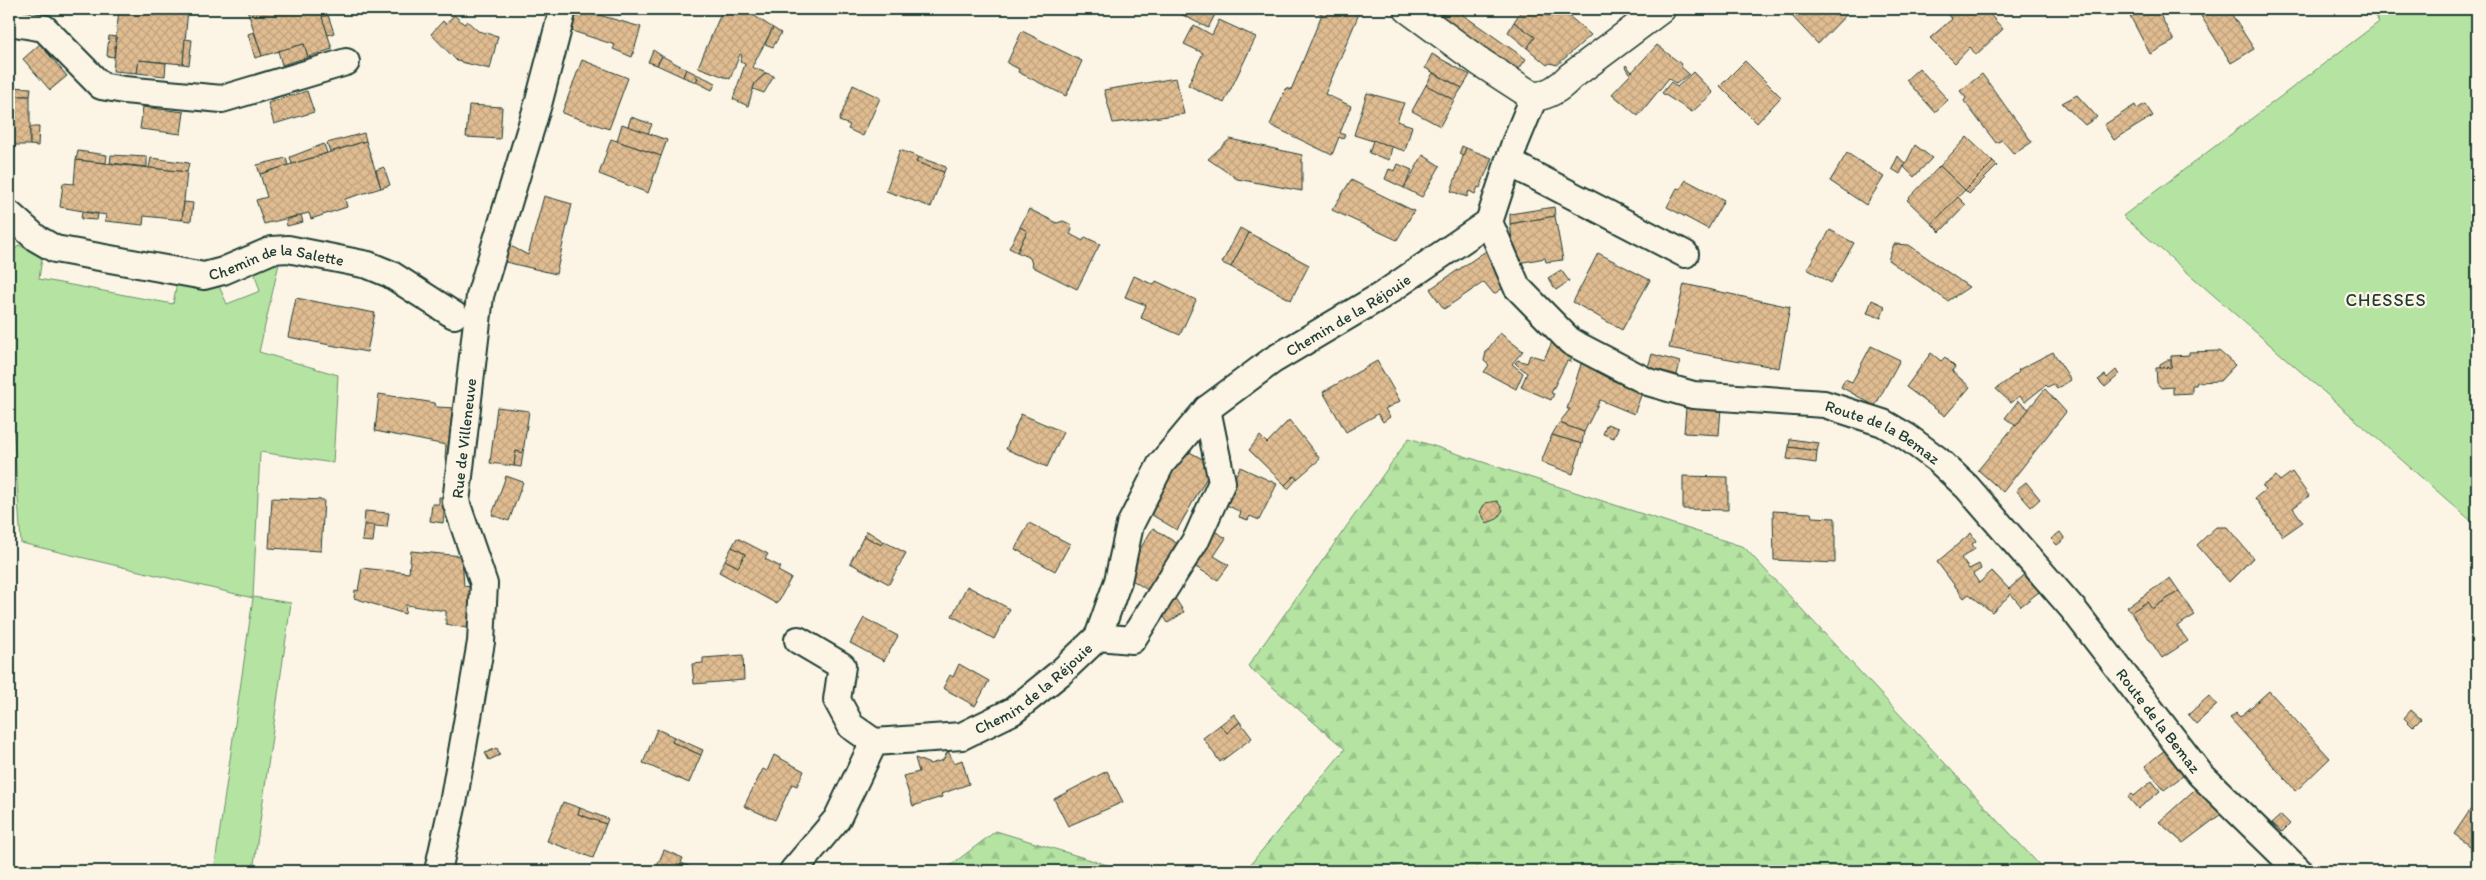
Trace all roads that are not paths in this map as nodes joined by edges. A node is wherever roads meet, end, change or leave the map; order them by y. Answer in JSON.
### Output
{"nodes":[{"id":1,"x":563,"y":9,"type":"edge"},
{"id":2,"x":1408,"y":9,"type":"edge"},
{"id":3,"x":1661,"y":9,"type":"edge"},
{"id":4,"x":9,"y":22,"type":"edge"},
{"id":5,"x":346,"y":62,"type":"dead end"},
{"id":6,"x":1534,"y":97,"type":"junction"},
{"id":7,"x":1508,"y":162,"type":"junction"},
{"id":8,"x":1489,"y":222,"type":"junction"},
{"id":9,"x":12,"y":223,"type":"edge"},
{"id":10,"x":1685,"y":254,"type":"dead end"},
{"id":11,"x":454,"y":315,"type":"dead end"},
{"id":12,"x":1207,"y":409,"type":"junction"},
{"id":13,"x":1098,"y":637,"type":"junction"},
{"id":14,"x":798,"y":640,"type":"dead end"},
{"id":15,"x":874,"y":742,"type":"junction"},
{"id":16,"x":438,"y":871,"type":"edge"},
{"id":17,"x":793,"y":871,"type":"edge"},
{"id":18,"x":2299,"y":871,"type":"edge"}],
"edges":[{"from":1,"to":16,"type":"street","name":"Rue de Villeneuve"},
{"from":2,"to":6,"type":"main road"},
{"from":3,"to":6,"type":"main road"},
{"from":4,"to":5,"type":"street"},
{"from":6,"to":7,"type":"street"},
{"from":7,"to":8,"type":"street"},
{"from":7,"to":10,"type":"street"},
{"from":8,"to":12,"type":"street","name":"Chemin de la Réjouie"},
{"from":8,"to":18,"type":"street","name":"Route de la Bemaz"},
{"from":9,"to":11,"type":"street","name":"Chemin de la Salette"},
{"from":12,"to":13,"type":"street","name":"Chemin de la Réjouie"},
{"from":12,"to":13,"type":"street","name":"Chemin de la Réjouie"},
{"from":13,"to":15,"type":"street","name":"Chemin de la Réjouie"},
{"from":14,"to":15,"type":"street"},
{"from":15,"to":17,"type":"street"}]}
